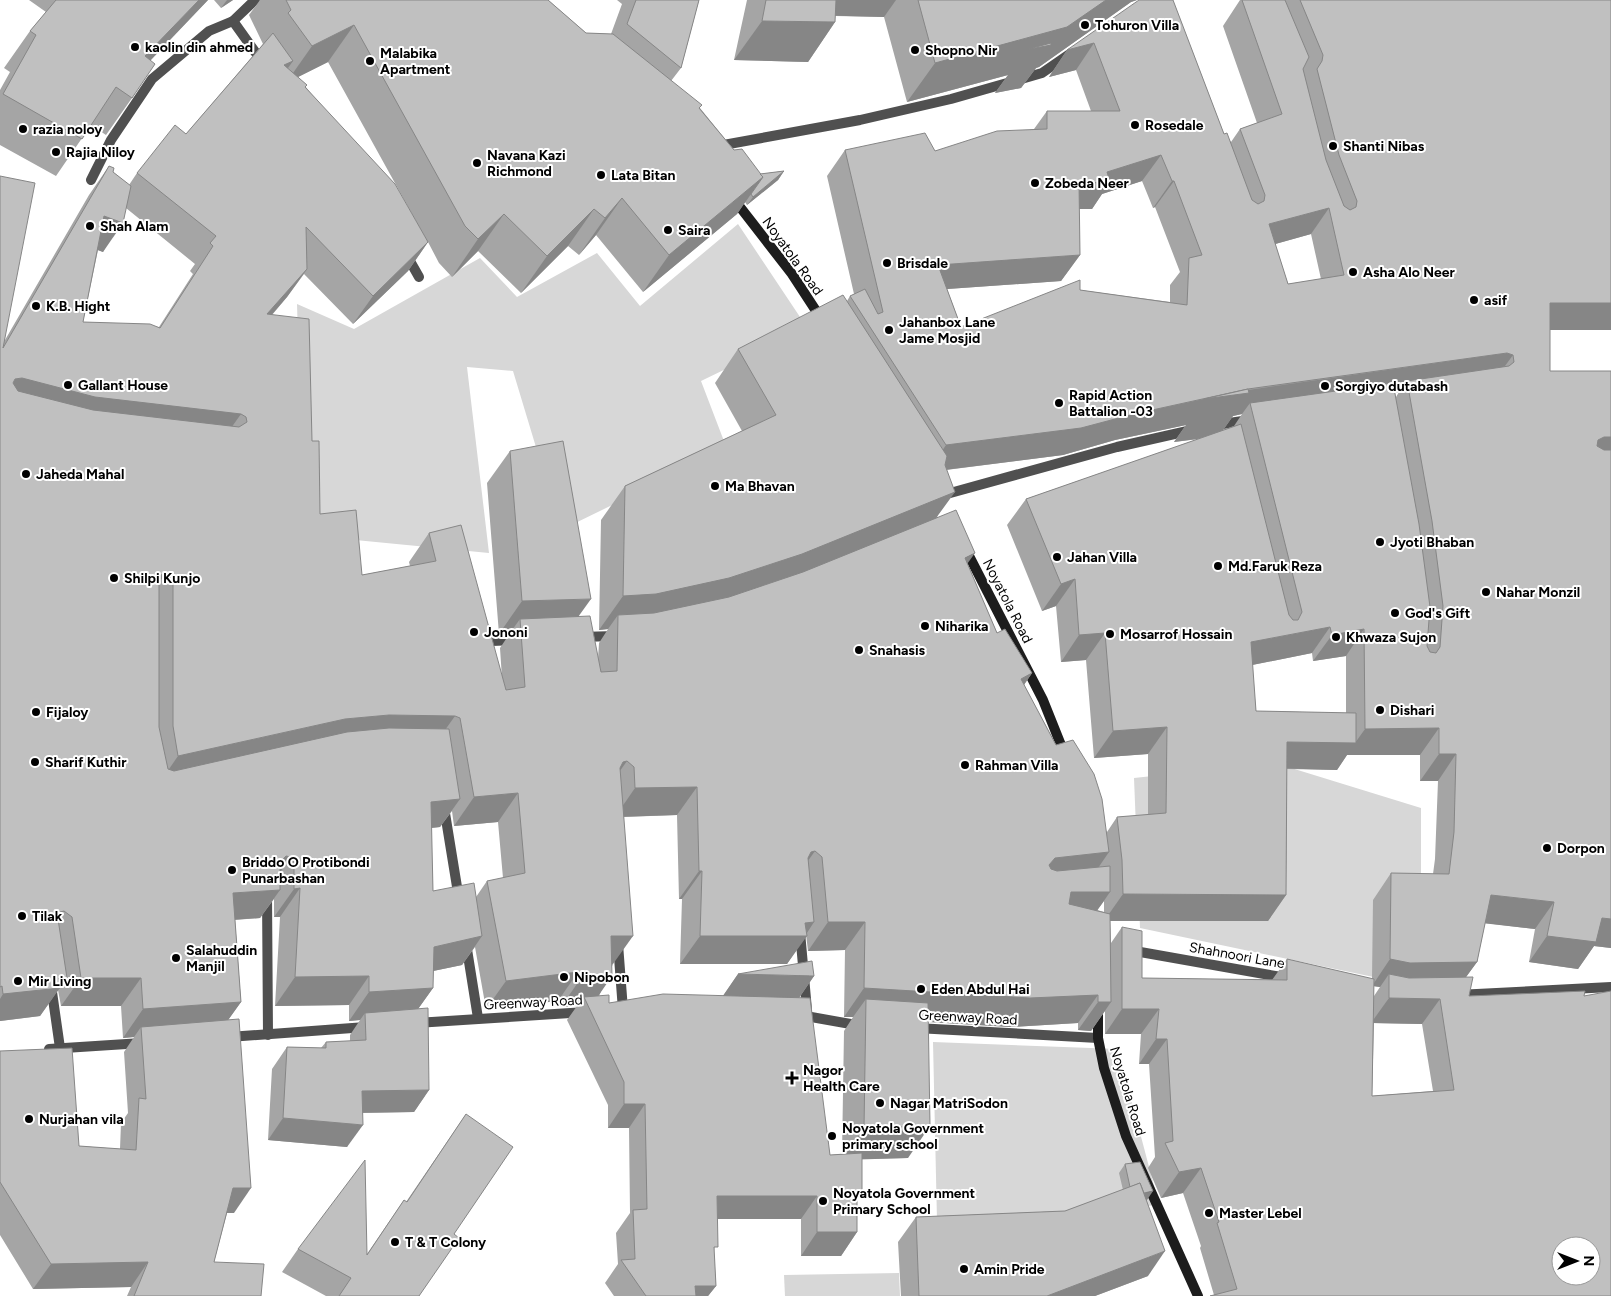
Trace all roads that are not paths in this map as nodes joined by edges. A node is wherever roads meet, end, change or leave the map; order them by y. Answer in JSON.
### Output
{"nodes":[{"id":1,"x":256,"y":0,"type":"edge"},
{"id":2,"x":233,"y":21,"type":"junction"},
{"id":3,"x":1079,"y":48,"type":"edge"},
{"id":4,"x":267,"y":68,"type":"edge"},
{"id":5,"x":706,"y":148,"type":"edge"},
{"id":6,"x":91,"y":180,"type":"dead end"},
{"id":7,"x":726,"y":189,"type":"edge"},
{"id":8,"x":400,"y":243,"type":"edge"},
{"id":9,"x":419,"y":277,"type":"edge"},
{"id":10,"x":829,"y":332,"type":"edge"},
{"id":11,"x":1262,"y":418,"type":"edge"},
{"id":12,"x":937,"y":496,"type":"edge"},
{"id":13,"x":962,"y":541,"type":"edge"},
{"id":14,"x":624,"y":635,"type":"edge"},
{"id":15,"x":567,"y":638,"type":"edge"},
{"id":16,"x":530,"y":640,"type":"edge"},
{"id":17,"x":492,"y":642,"type":"edge"},
{"id":18,"x":1070,"y":768,"type":"edge"},
{"id":19,"x":443,"y":799,"type":"edge"},
{"id":20,"x":267,"y":891,"type":"edge"},
{"id":21,"x":461,"y":913,"type":"edge"},
{"id":22,"x":799,"y":923,"type":"edge"},
{"id":23,"x":464,"y":932,"type":"edge"},
{"id":24,"x":617,"y":932,"type":"edge"},
{"id":25,"x":1118,"y":948,"type":"dead end"},
{"id":26,"x":49,"y":974,"type":"edge"},
{"id":27,"x":1293,"y":979,"type":"edge"},
{"id":28,"x":1611,"y":987,"type":"edge"},
{"id":29,"x":1448,"y":996,"type":"edge"},
{"id":30,"x":1098,"y":1000,"type":"edge"},
{"id":31,"x":623,"y":1011,"type":"edge"},
{"id":32,"x":594,"y":1012,"type":"edge"},
{"id":33,"x":788,"y":1015,"type":"edge"},
{"id":34,"x":807,"y":1016,"type":"junction"},
{"id":35,"x":478,"y":1018,"type":"junction"},
{"id":36,"x":402,"y":1024,"type":"edge"},
{"id":37,"x":373,"y":1026,"type":"edge"},
{"id":38,"x":868,"y":1026,"type":"edge"},
{"id":39,"x":908,"y":1028,"type":"edge"},
{"id":40,"x":268,"y":1035,"type":"junction"},
{"id":41,"x":219,"y":1038,"type":"edge"},
{"id":42,"x":1098,"y":1038,"type":"junction"},
{"id":43,"x":150,"y":1042,"type":"edge"},
{"id":44,"x":60,"y":1048,"type":"junction"},
{"id":45,"x":34,"y":1051,"type":"edge"},
{"id":46,"x":1198,"y":1296,"type":"edge"}],
"edges":[{"from":1,"to":2,"type":"street"},
{"from":2,"to":4,"type":"street"},
{"from":2,"to":6,"type":"street"},
{"from":3,"to":5,"type":"street"},
{"from":7,"to":10,"type":"street","name":"Noyatola Road"},
{"from":8,"to":9,"type":"street"},
{"from":11,"to":12,"type":"street"},
{"from":13,"to":18,"type":"street","name":"Noyatola Road"},
{"from":14,"to":15,"type":"street"},
{"from":16,"to":17,"type":"street"},
{"from":19,"to":21,"type":"street"},
{"from":20,"to":40,"type":"street"},
{"from":22,"to":34,"type":"street"},
{"from":23,"to":35,"type":"street"},
{"from":24,"to":31,"type":"street"},
{"from":25,"to":27,"type":"street","name":"Shahnoori Lane"},
{"from":26,"to":44,"type":"street"},
{"from":28,"to":29,"type":"street"},
{"from":30,"to":42,"type":"street","name":"Noyatola Road"},
{"from":32,"to":35,"type":"street","name":"Greenway Road"},
{"from":33,"to":34,"type":"street"},
{"from":34,"to":38,"type":"street"},
{"from":35,"to":36,"type":"street","name":"Greenway Road"},
{"from":37,"to":40,"type":"street"},
{"from":39,"to":42,"type":"street","name":"Greenway Road"},
{"from":40,"to":41,"type":"street"},
{"from":42,"to":46,"type":"street","name":"Noyatola Road"},
{"from":43,"to":44,"type":"street"},
{"from":44,"to":45,"type":"street"}]}
